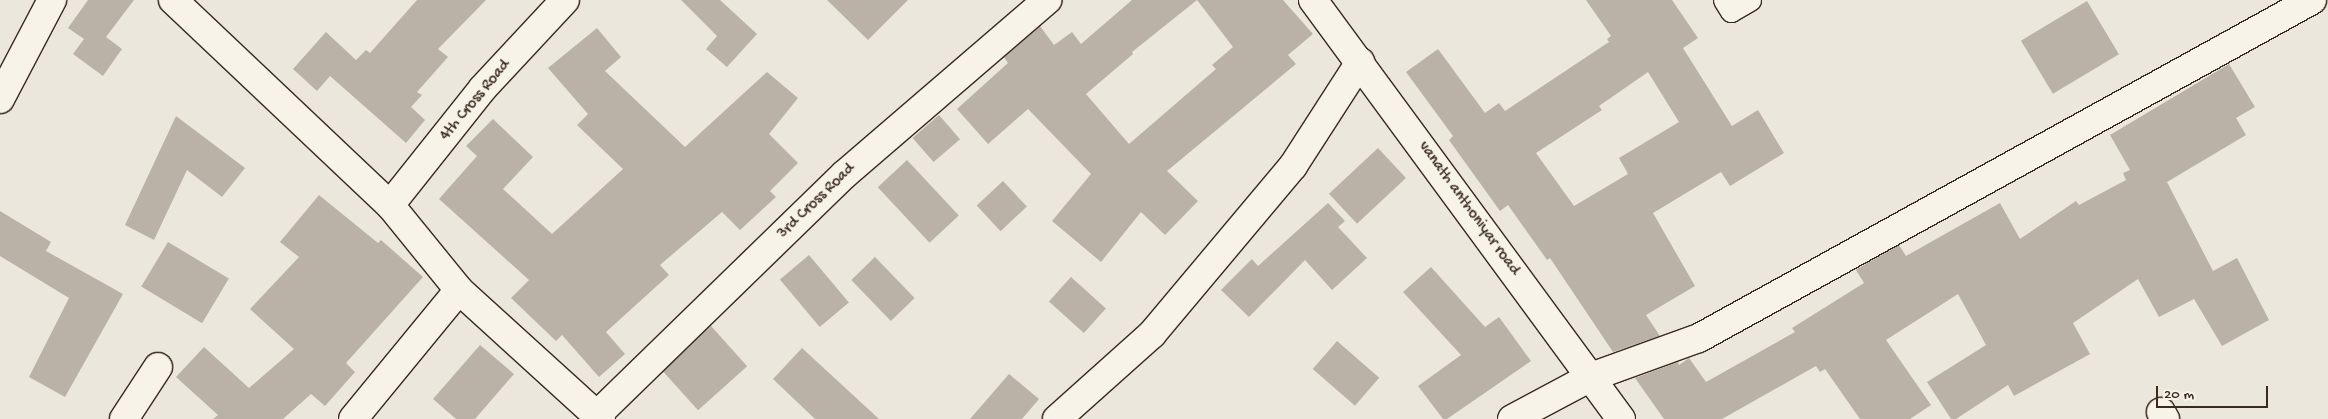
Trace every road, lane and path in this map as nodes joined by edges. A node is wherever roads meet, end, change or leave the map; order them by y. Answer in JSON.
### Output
{"nodes":[{"id":1,"x":52,"y":0,"type":"edge"},
{"id":2,"x":174,"y":0,"type":"edge"},
{"id":3,"x":566,"y":0,"type":"edge"},
{"id":4,"x":1047,"y":0,"type":"edge"},
{"id":5,"x":1313,"y":0,"type":"edge"},
{"id":6,"x":1724,"y":0,"type":"edge"},
{"id":7,"x":1750,"y":0,"type":"edge"},
{"id":8,"x":2312,"y":0,"type":"edge"},
{"id":9,"x":2322,"y":0,"type":"edge"},
{"id":10,"x":2328,"y":10,"type":"edge"},
{"id":11,"x":1360,"y":62,"type":"junction"},
{"id":12,"x":0,"y":99,"type":"edge"},
{"id":13,"x":390,"y":205,"type":"junction"},
{"id":14,"x":459,"y":290,"type":"junction"},
{"id":15,"x":158,"y":367,"type":"dead end"},
{"id":16,"x":1591,"y":377,"type":"junction"},
{"id":17,"x":599,"y":417,"type":"edge"},
{"id":18,"x":124,"y":419,"type":"edge"},
{"id":19,"x":353,"y":419,"type":"edge"},
{"id":20,"x":1057,"y":419,"type":"edge"},
{"id":21,"x":1512,"y":419,"type":"edge"},
{"id":22,"x":1620,"y":419,"type":"edge"}],
"edges":[{"from":1,"to":12,"type":"street"},
{"from":2,"to":13,"type":"street"},
{"from":3,"to":13,"type":"street","name":"4th Cross Road"},
{"from":4,"to":17,"type":"street","name":"3rd Cross Road"},
{"from":5,"to":11,"type":"street","name":"vanath anthoniyar road"},
{"from":6,"to":7,"type":"lane"},
{"from":8,"to":16,"type":"street"},
{"from":9,"to":10,"type":"street"},
{"from":11,"to":16,"type":"street","name":"vanath anthoniyar road"},
{"from":11,"to":20,"type":"street"},
{"from":13,"to":14,"type":"street"},
{"from":14,"to":17,"type":"street"},
{"from":14,"to":19,"type":"street"},
{"from":15,"to":18,"type":"street"},
{"from":16,"to":21,"type":"street"},
{"from":16,"to":22,"type":"street","name":"vanath anthoniyar road"}]}
